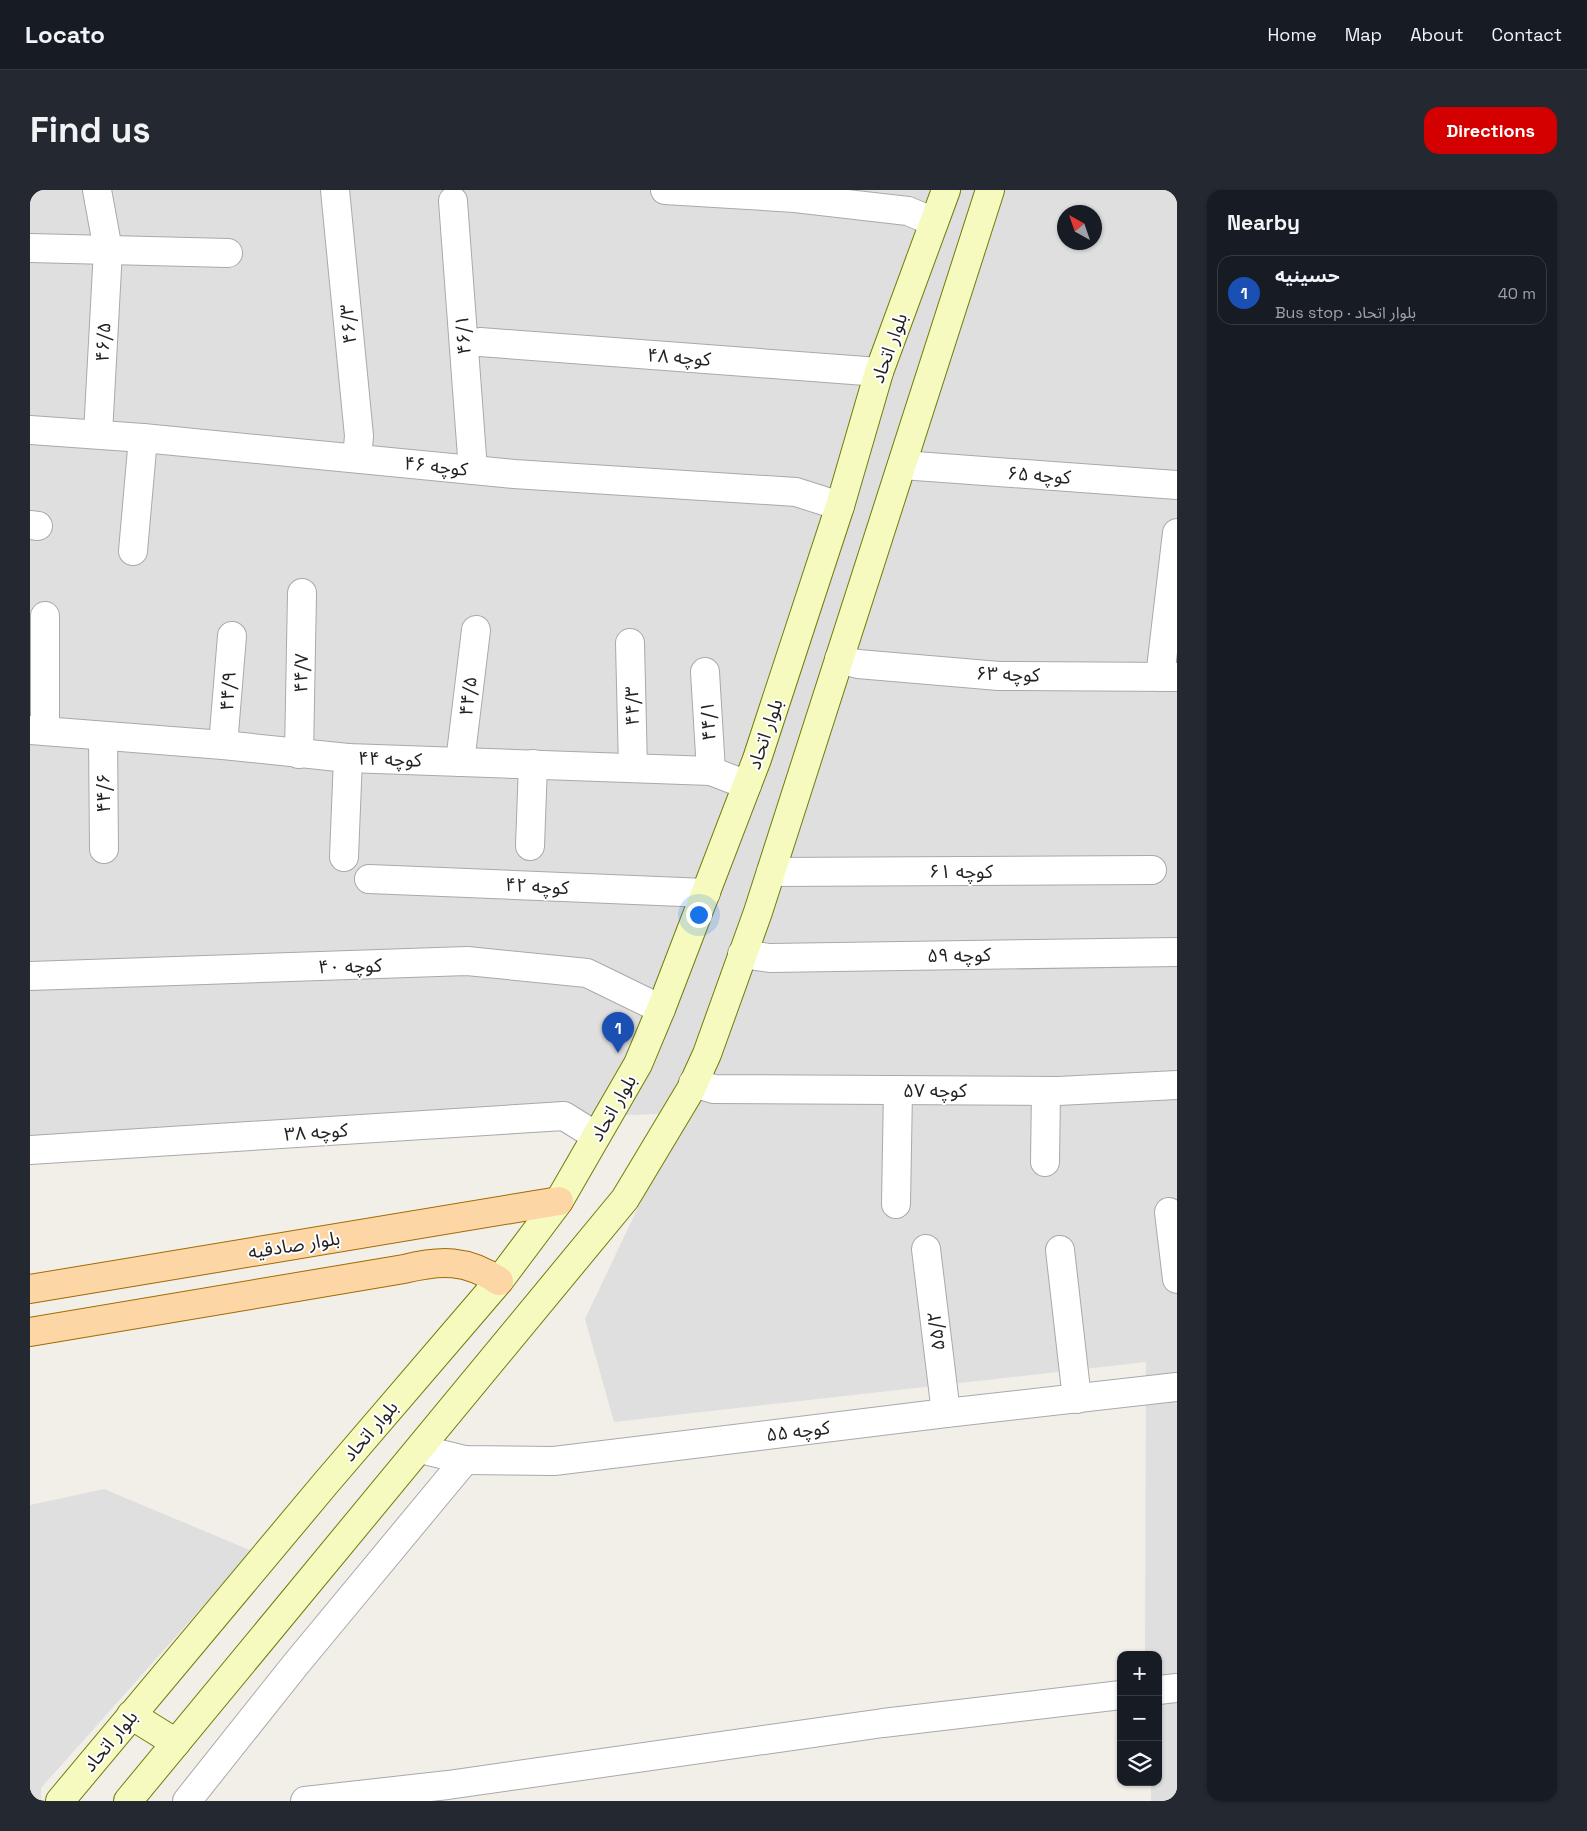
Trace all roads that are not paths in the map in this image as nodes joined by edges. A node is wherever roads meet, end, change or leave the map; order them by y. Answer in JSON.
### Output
{"nodes":[{"id":1,"x":97,"y":190,"type":"edge"},
{"id":2,"x":336,"y":190,"type":"edge"},
{"id":3,"x":666,"y":190,"type":"edge"},
{"id":4,"x":946,"y":190,"type":"edge"},
{"id":5,"x":990,"y":190,"type":"edge"},
{"id":6,"x":453,"y":201,"type":"dead end"},
{"id":7,"x":934,"y":222,"type":"junction"},
{"id":8,"x":30,"y":248,"type":"edge"},
{"id":9,"x":108,"y":250,"type":"junction"},
{"id":10,"x":228,"y":253,"type":"dead end"},
{"id":11,"x":480,"y":342,"type":"dead end"},
{"id":12,"x":879,"y":372,"type":"junction"},
{"id":13,"x":30,"y":430,"type":"edge"},
{"id":14,"x":98,"y":434,"type":"junction"},
{"id":15,"x":142,"y":438,"type":"junction"},
{"id":16,"x":357,"y":458,"type":"junction"},
{"id":17,"x":902,"y":465,"type":"junction"},
{"id":18,"x":473,"y":470,"type":"junction"},
{"id":19,"x":1177,"y":485,"type":"edge"},
{"id":20,"x":840,"y":506,"type":"junction"},
{"id":21,"x":1177,"y":533,"type":"edge"},
{"id":22,"x":133,"y":551,"type":"dead end"},
{"id":23,"x":302,"y":593,"type":"dead end"},
{"id":24,"x":45,"y":616,"type":"dead end"},
{"id":25,"x":476,"y":630,"type":"dead end"},
{"id":26,"x":232,"y":636,"type":"dead end"},
{"id":27,"x":630,"y":643,"type":"dead end"},
{"id":28,"x":839,"y":659,"type":"junction"},
{"id":29,"x":705,"y":672,"type":"dead end"},
{"id":30,"x":1168,"y":677,"type":"edge"},
{"id":31,"x":37,"y":730,"type":"edge"},
{"id":32,"x":103,"y":736,"type":"junction"},
{"id":33,"x":224,"y":745,"type":"junction"},
{"id":34,"x":299,"y":754,"type":"junction"},
{"id":35,"x":348,"y":758,"type":"junction"},
{"id":36,"x":460,"y":762,"type":"junction"},
{"id":37,"x":533,"y":764,"type":"junction"},
{"id":38,"x":633,"y":768,"type":"junction"},
{"id":39,"x":711,"y":771,"type":"junction"},
{"id":40,"x":747,"y":785,"type":"junction"},
{"id":41,"x":530,"y":846,"type":"dead end"},
{"id":42,"x":104,"y":849,"type":"dead end"},
{"id":43,"x":344,"y":857,"type":"dead end"},
{"id":44,"x":1152,"y":870,"type":"dead end"},
{"id":45,"x":771,"y":872,"type":"junction"},
{"id":46,"x":369,"y":879,"type":"dead end"},
{"id":47,"x":706,"y":893,"type":"junction"},
{"id":48,"x":1177,"y":952,"type":"edge"},
{"id":49,"x":742,"y":954,"type":"junction"},
{"id":50,"x":30,"y":976,"type":"edge"},
{"id":51,"x":661,"y":1009,"type":"junction"},
{"id":52,"x":694,"y":1083,"type":"junction"},
{"id":53,"x":1177,"y":1085,"type":"edge"},
{"id":54,"x":898,"y":1090,"type":"junction"},
{"id":55,"x":1046,"y":1090,"type":"junction"},
{"id":56,"x":596,"y":1136,"type":"junction"},
{"id":57,"x":30,"y":1150,"type":"edge"},
{"id":58,"x":1045,"y":1162,"type":"dead end"},
{"id":59,"x":559,"y":1201,"type":"junction"},
{"id":60,"x":896,"y":1204,"type":"dead end"},
{"id":61,"x":1169,"y":1212,"type":"dead end"},
{"id":62,"x":926,"y":1249,"type":"dead end"},
{"id":63,"x":1060,"y":1250,"type":"dead end"},
{"id":64,"x":111,"y":1275,"type":"junction"},
{"id":65,"x":1177,"y":1278,"type":"edge"},
{"id":66,"x":499,"y":1281,"type":"junction"},
{"id":67,"x":30,"y":1289,"type":"edge"},
{"id":68,"x":114,"y":1318,"type":"junction"},
{"id":69,"x":30,"y":1332,"type":"edge"},
{"id":70,"x":1177,"y":1387,"type":"edge"},
{"id":71,"x":1077,"y":1399,"type":"junction"},
{"id":72,"x":946,"y":1412,"type":"junction"},
{"id":73,"x":420,"y":1449,"type":"junction"},
{"id":74,"x":465,"y":1460,"type":"junction"},
{"id":75,"x":1177,"y":1688,"type":"edge"},
{"id":76,"x":1162,"y":1690,"type":"edge"},
{"id":77,"x":1117,"y":1695,"type":"edge"},
{"id":78,"x":131,"y":1715,"type":"junction"},
{"id":79,"x":176,"y":1743,"type":"junction"},
{"id":80,"x":60,"y":1801,"type":"edge"},
{"id":81,"x":128,"y":1801,"type":"edge"},
{"id":82,"x":187,"y":1801,"type":"edge"},
{"id":83,"x":305,"y":1801,"type":"edge"}],
"edges":[{"from":1,"to":9,"type":"street","name":"۴۶/۵"},
{"from":2,"to":16,"type":"street","name":"۴۶/۳"},
{"from":3,"to":7,"type":"street"},
{"from":4,"to":7,"type":"main road","name":"بلوار اتحاد"},
{"from":5,"to":17,"type":"main road"},
{"from":6,"to":18,"type":"street","name":"۴۶/۱"},
{"from":7,"to":12,"type":"main road","name":"بلوار اتحاد"},
{"from":8,"to":9,"type":"street"},
{"from":9,"to":10,"type":"street"},
{"from":9,"to":14,"type":"street","name":"۴۶/۵"},
{"from":11,"to":12,"type":"street","name":"کوچه ۴۸"},
{"from":12,"to":20,"type":"main road","name":"بلوار اتحاد"},
{"from":13,"to":14,"type":"street","name":"کوچه ۴۶"},
{"from":14,"to":15,"type":"street","name":"کوچه ۴۶"},
{"from":15,"to":16,"type":"street","name":"کوچه ۴۶"},
{"from":15,"to":22,"type":"street"},
{"from":16,"to":18,"type":"street","name":"کوچه ۴۶"},
{"from":17,"to":19,"type":"street","name":"کوچه ۶۵"},
{"from":17,"to":28,"type":"main road"},
{"from":18,"to":20,"type":"street","name":"کوچه ۴۶"},
{"from":20,"to":40,"type":"main road","name":"بلوار اتحاد"},
{"from":21,"to":30,"type":"street"},
{"from":23,"to":34,"type":"street","name":"۴۴/۷"},
{"from":24,"to":31,"type":"street"},
{"from":25,"to":36,"type":"street","name":"۴۴/۵"},
{"from":26,"to":33,"type":"street","name":"۴۴/۹"},
{"from":27,"to":38,"type":"street","name":"۴۴/۳"},
{"from":28,"to":30,"type":"street","name":"کوچه ۶۳"},
{"from":28,"to":45,"type":"main road"},
{"from":29,"to":39,"type":"street","name":"۴۴/۱"},
{"from":31,"to":32,"type":"street","name":"کوچه ۴۴"},
{"from":32,"to":33,"type":"street","name":"کوچه ۴۴"},
{"from":32,"to":42,"type":"street","name":"۴۴/۶"},
{"from":33,"to":34,"type":"street","name":"کوچه ۴۴"},
{"from":34,"to":35,"type":"street","name":"کوچه ۴۴"},
{"from":35,"to":36,"type":"street","name":"کوچه ۴۴"},
{"from":35,"to":43,"type":"street"},
{"from":36,"to":37,"type":"street","name":"کوچه ۴۴"},
{"from":37,"to":38,"type":"street","name":"کوچه ۴۴"},
{"from":37,"to":41,"type":"street"},
{"from":38,"to":39,"type":"street","name":"کوچه ۴۴"},
{"from":39,"to":40,"type":"street","name":"کوچه ۴۴"},
{"from":40,"to":47,"type":"main road","name":"بلوار اتحاد"},
{"from":44,"to":45,"type":"street","name":"کوچه ۶۱"},
{"from":45,"to":49,"type":"main road"},
{"from":46,"to":47,"type":"street","name":"کوچه ۴۲"},
{"from":47,"to":51,"type":"main road","name":"بلوار اتحاد"},
{"from":48,"to":49,"type":"street","name":"کوچه ۵۹"},
{"from":49,"to":52,"type":"main road"},
{"from":50,"to":51,"type":"street","name":"کوچه ۴۰"},
{"from":51,"to":56,"type":"main road","name":"بلوار اتحاد"},
{"from":52,"to":54,"type":"street","name":"کوچه ۵۷"},
{"from":52,"to":73,"type":"main road"},
{"from":53,"to":55,"type":"street","name":"کوچه ۵۷"},
{"from":54,"to":55,"type":"street","name":"کوچه ۵۷"},
{"from":54,"to":60,"type":"street"},
{"from":55,"to":58,"type":"street"},
{"from":56,"to":57,"type":"street","name":"کوچه ۳۸"},
{"from":56,"to":59,"type":"main road","name":"بلوار اتحاد"},
{"from":59,"to":64,"type":"main road","name":"بلوار صادقیه"},
{"from":59,"to":66,"type":"main road","name":"بلوار اتحاد"},
{"from":61,"to":65,"type":"street"},
{"from":62,"to":72,"type":"street","name":"۵۵/۲"},
{"from":63,"to":71,"type":"street"},
{"from":64,"to":67,"type":"main road","name":"بلوار صادقیه"},
{"from":64,"to":68,"type":"main road"},
{"from":66,"to":68,"type":"main road"},
{"from":66,"to":78,"type":"main road","name":"بلوار اتحاد"},
{"from":68,"to":69,"type":"main road"},
{"from":70,"to":71,"type":"street","name":"کوچه ۵۵"},
{"from":71,"to":72,"type":"street","name":"کوچه ۵۵"},
{"from":72,"to":74,"type":"street","name":"کوچه ۵۵"},
{"from":73,"to":74,"type":"street","name":"کوچه ۵۵"},
{"from":73,"to":79,"type":"main road"},
{"from":74,"to":82,"type":"street"},
{"from":75,"to":76,"type":"street"},
{"from":77,"to":83,"type":"street"},
{"from":78,"to":79,"type":"main road"},
{"from":78,"to":80,"type":"main road","name":"بلوار اتحاد"},
{"from":79,"to":81,"type":"main road"}]}
